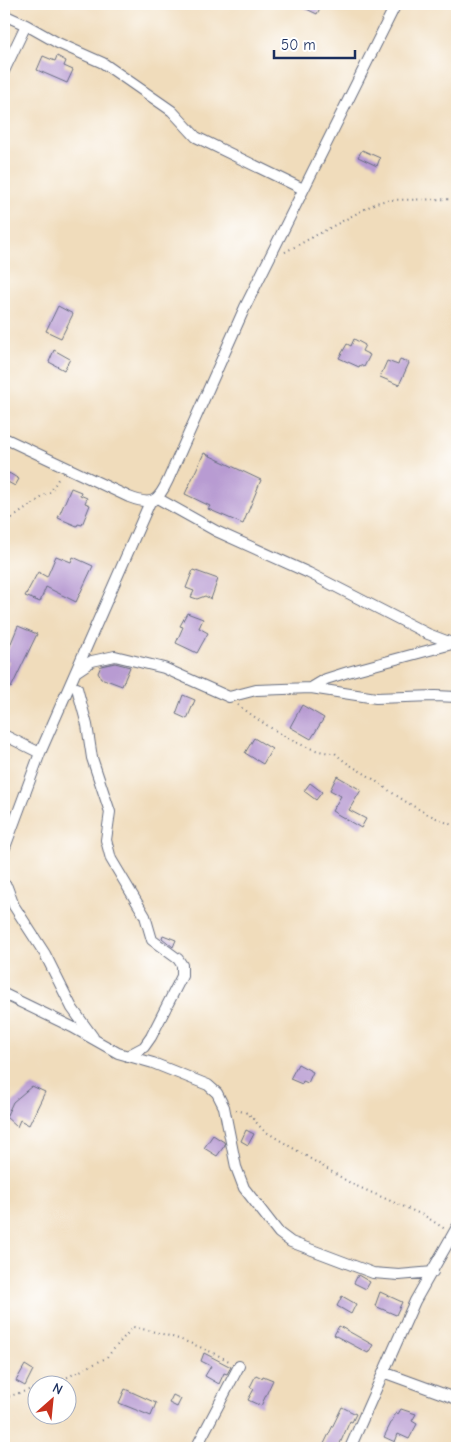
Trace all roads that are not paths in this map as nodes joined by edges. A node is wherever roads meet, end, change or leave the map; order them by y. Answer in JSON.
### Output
{"nodes":[{"id":1,"x":396,"y":4,"type":"edge"},
{"id":2,"x":4,"y":15,"type":"edge"},
{"id":3,"x":26,"y":25,"type":"junction"},
{"id":4,"x":4,"y":71,"type":"edge"},
{"id":5,"x":303,"y":189,"type":"junction"},
{"id":6,"x":4,"y":438,"type":"edge"},
{"id":7,"x":154,"y":500,"type":"junction"},
{"id":8,"x":455,"y":644,"type":"edge"},
{"id":9,"x":77,"y":671,"type":"junction"},
{"id":10,"x":77,"y":688,"type":"dead end"},
{"id":11,"x":311,"y":688,"type":"junction"},
{"id":12,"x":457,"y":697,"type":"edge"},
{"id":13,"x":4,"y":736,"type":"edge"},
{"id":14,"x":40,"y":753,"type":"junction"},
{"id":15,"x":4,"y":850,"type":"edge"},
{"id":16,"x":4,"y":884,"type":"edge"},
{"id":17,"x":4,"y":994,"type":"edge"},
{"id":18,"x":95,"y":1040,"type":"junction"},
{"id":19,"x":127,"y":1056,"type":"junction"},
{"id":20,"x":456,"y":1231,"type":"edge"},
{"id":21,"x":433,"y":1272,"type":"junction"},
{"id":22,"x":239,"y":1366,"type":"road end"},
{"id":23,"x":382,"y":1372,"type":"junction"},
{"id":24,"x":457,"y":1399,"type":"edge"},
{"id":25,"x":196,"y":1448,"type":"edge"},
{"id":26,"x":350,"y":1448,"type":"edge"}],
"edges":[{"from":1,"to":5,"type":"street"},
{"from":2,"to":3,"type":"street"},
{"from":3,"to":4,"type":"street"},
{"from":3,"to":5,"type":"street"},
{"from":5,"to":7,"type":"street"},
{"from":6,"to":7,"type":"street"},
{"from":7,"to":8,"type":"street"},
{"from":7,"to":9,"type":"street"},
{"from":8,"to":11,"type":"street"},
{"from":9,"to":11,"type":"street"},
{"from":9,"to":14,"type":"street"},
{"from":10,"to":19,"type":"street"},
{"from":11,"to":12,"type":"street"},
{"from":13,"to":14,"type":"street"},
{"from":14,"to":15,"type":"street"},
{"from":16,"to":18,"type":"street"},
{"from":17,"to":18,"type":"street"},
{"from":18,"to":19,"type":"street"},
{"from":19,"to":21,"type":"street"},
{"from":20,"to":21,"type":"street"},
{"from":21,"to":23,"type":"street"},
{"from":22,"to":25,"type":"street"},
{"from":23,"to":24,"type":"street"},
{"from":23,"to":26,"type":"street"}]}
